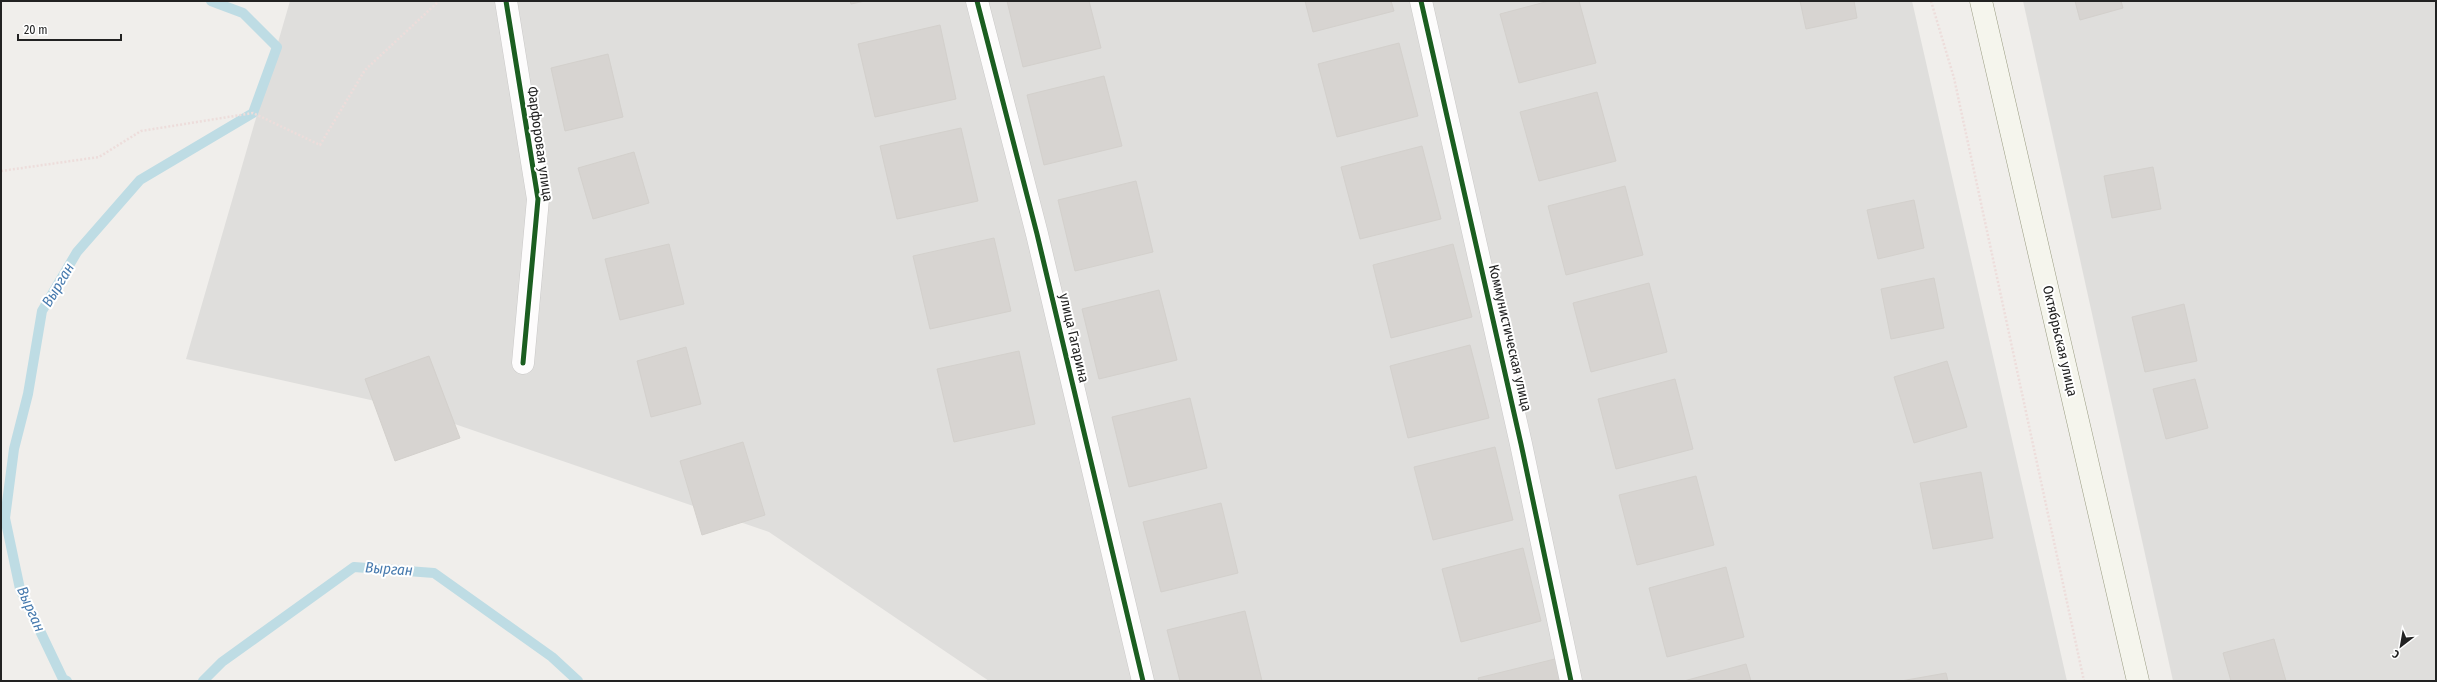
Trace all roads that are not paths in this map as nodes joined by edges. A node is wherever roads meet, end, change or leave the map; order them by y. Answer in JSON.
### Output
{"nodes":[{"id":1,"x":506,"y":1,"type":"edge"},
{"id":2,"x":977,"y":1,"type":"edge"},
{"id":3,"x":1421,"y":1,"type":"edge"},
{"id":4,"x":1981,"y":1,"type":"edge"},
{"id":5,"x":523,"y":363,"type":"dead end"},
{"id":6,"x":1143,"y":681,"type":"edge"},
{"id":7,"x":1571,"y":681,"type":"edge"},
{"id":8,"x":2138,"y":681,"type":"edge"}],
"edges":[{"from":1,"to":5,"type":"street","name":"Фарфоровая улица"},
{"from":2,"to":6,"type":"street","name":"улица Гагарина"},
{"from":3,"to":7,"type":"street","name":"Коммунистическая улица"},
{"from":4,"to":8,"type":"main road","name":"Октябрьская улица"}]}
